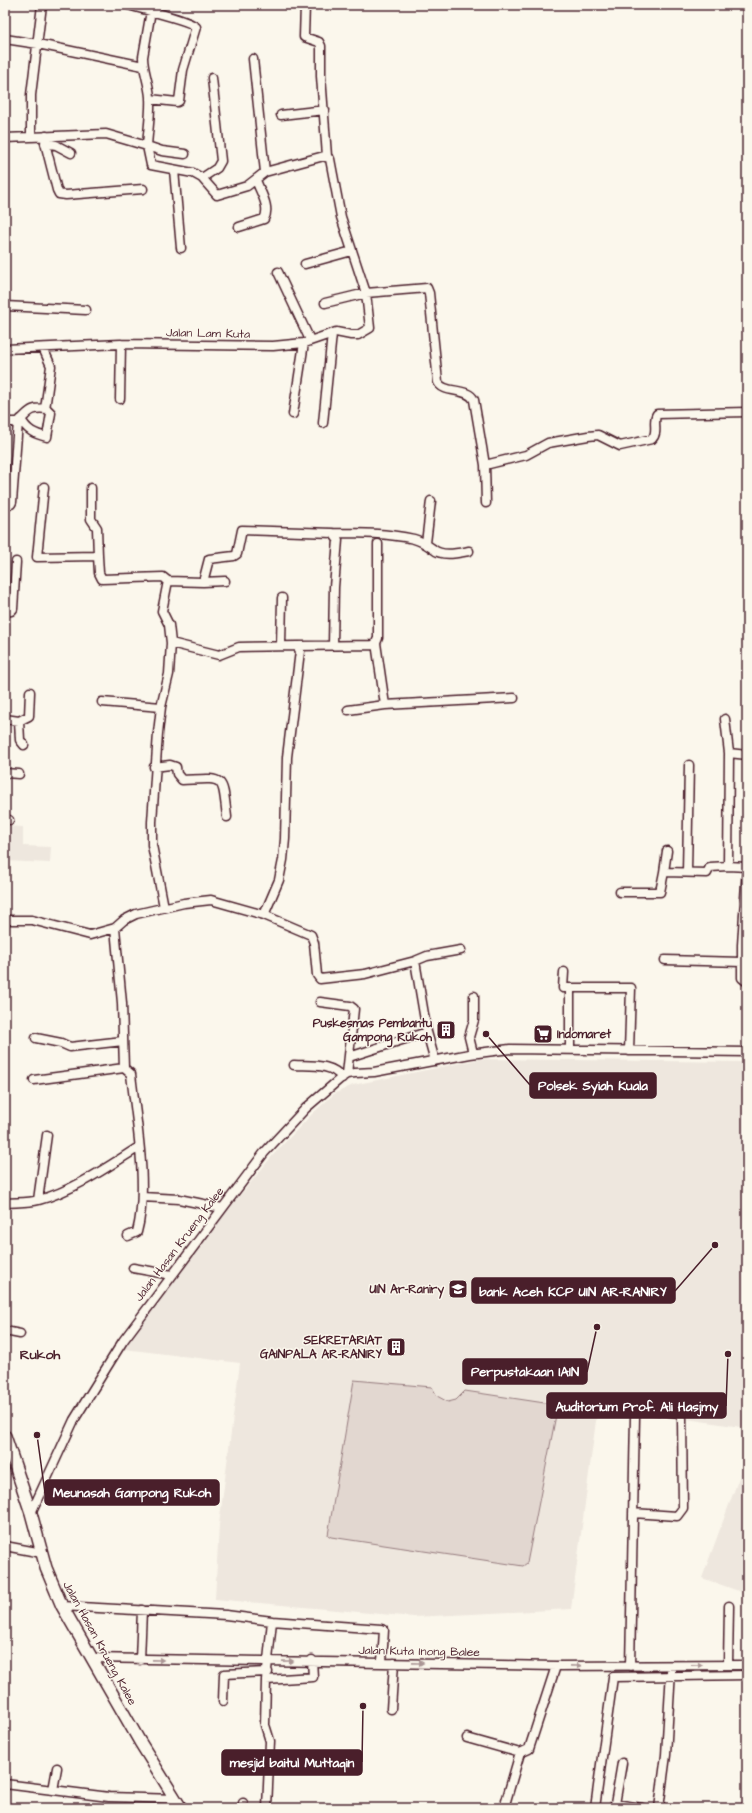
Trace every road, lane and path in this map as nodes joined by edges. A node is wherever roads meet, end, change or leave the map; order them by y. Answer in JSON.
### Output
{"nodes":[{"id":1,"x":42,"y":5,"type":"edge"},
{"id":2,"x":128,"y":5,"type":"edge"},
{"id":3,"x":305,"y":5,"type":"edge"},
{"id":4,"x":151,"y":8,"type":"edge"},
{"id":5,"x":5,"y":39,"type":"edge"},
{"id":6,"x":38,"y":44,"type":"junction"},
{"id":7,"x":253,"y":59,"type":"dead end"},
{"id":8,"x":143,"y":66,"type":"junction"},
{"id":9,"x":212,"y":78,"type":"dead end"},
{"id":10,"x":150,"y":99,"type":"junction"},
{"id":11,"x":325,"y":110,"type":"junction"},
{"id":12,"x":281,"y":115,"type":"dead end"},
{"id":13,"x":31,"y":137,"type":"junction"},
{"id":14,"x":5,"y":138,"type":"edge"},
{"id":15,"x":46,"y":140,"type":"junction"},
{"id":16,"x":148,"y":146,"type":"junction"},
{"id":17,"x":71,"y":152,"type":"dead end"},
{"id":18,"x":185,"y":154,"type":"dead end"},
{"id":19,"x":327,"y":156,"type":"junction"},
{"id":20,"x":174,"y":170,"type":"junction"},
{"id":21,"x":265,"y":172,"type":"junction"},
{"id":22,"x":202,"y":178,"type":"junction"},
{"id":23,"x":256,"y":180,"type":"junction"},
{"id":24,"x":143,"y":190,"type":"dead end"},
{"id":25,"x":239,"y":227,"type":"dead end"},
{"id":26,"x":181,"y":248,"type":"dead end"},
{"id":27,"x":352,"y":251,"type":"junction"},
{"id":28,"x":305,"y":264,"type":"dead end"},
{"id":29,"x":278,"y":272,"type":"dead end"},
{"id":30,"x":366,"y":293,"type":"junction"},
{"id":31,"x":325,"y":303,"type":"dead end"},
{"id":32,"x":5,"y":306,"type":"edge"},
{"id":33,"x":86,"y":310,"type":"dead end"},
{"id":34,"x":332,"y":334,"type":"junction"},
{"id":35,"x":307,"y":341,"type":"junction"},
{"id":36,"x":121,"y":344,"type":"junction"},
{"id":37,"x":43,"y":348,"type":"junction"},
{"id":38,"x":5,"y":349,"type":"edge"},
{"id":39,"x":120,"y":399,"type":"dead end"},
{"id":40,"x":45,"y":409,"type":"junction"},
{"id":41,"x":747,"y":412,"type":"edge"},
{"id":42,"x":293,"y":414,"type":"dead end"},
{"id":43,"x":19,"y":420,"type":"junction"},
{"id":44,"x":5,"y":422,"type":"edge"},
{"id":45,"x":323,"y":423,"type":"dead end"},
{"id":46,"x":486,"y":465,"type":"junction"},
{"id":47,"x":44,"y":487,"type":"dead end"},
{"id":48,"x":90,"y":488,"type":"dead end"},
{"id":49,"x":431,"y":501,"type":"dead end"},
{"id":50,"x":486,"y":503,"type":"dead end"},
{"id":51,"x":5,"y":505,"type":"edge"},
{"id":52,"x":333,"y":533,"type":"junction"},
{"id":53,"x":426,"y":543,"type":"junction"},
{"id":54,"x":378,"y":544,"type":"dead end"},
{"id":55,"x":469,"y":551,"type":"dead end"},
{"id":56,"x":98,"y":556,"type":"junction"},
{"id":57,"x":16,"y":562,"type":"dead end"},
{"id":58,"x":168,"y":581,"type":"junction"},
{"id":59,"x":225,"y":581,"type":"dead end"},
{"id":60,"x":203,"y":582,"type":"junction"},
{"id":61,"x":282,"y":598,"type":"dead end"},
{"id":62,"x":5,"y":612,"type":"edge"},
{"id":63,"x":171,"y":643,"type":"junction"},
{"id":64,"x":333,"y":644,"type":"junction"},
{"id":65,"x":376,"y":644,"type":"junction"},
{"id":66,"x":281,"y":645,"type":"junction"},
{"id":67,"x":297,"y":646,"type":"junction"},
{"id":68,"x":30,"y":692,"type":"dead end"},
{"id":69,"x":514,"y":698,"type":"dead end"},
{"id":70,"x":102,"y":702,"type":"dead end"},
{"id":71,"x":385,"y":706,"type":"junction"},
{"id":72,"x":161,"y":707,"type":"junction"},
{"id":73,"x":348,"y":710,"type":"dead end"},
{"id":74,"x":5,"y":719,"type":"edge"},
{"id":75,"x":726,"y":719,"type":"dead end"},
{"id":76,"x":19,"y":720,"type":"junction"},
{"id":77,"x":24,"y":745,"type":"dead end"},
{"id":78,"x":728,"y":753,"type":"junction"},
{"id":79,"x":747,"y":755,"type":"edge"},
{"id":80,"x":689,"y":765,"type":"dead end"},
{"id":81,"x":154,"y":767,"type":"junction"},
{"id":82,"x":5,"y":773,"type":"edge"},
{"id":83,"x":19,"y":774,"type":"dead end"},
{"id":84,"x":227,"y":817,"type":"dead end"},
{"id":85,"x":667,"y":851,"type":"dead end"},
{"id":86,"x":728,"y":866,"type":"junction"},
{"id":87,"x":747,"y":867,"type":"edge"},
{"id":88,"x":664,"y":872,"type":"junction"},
{"id":89,"x":687,"y":872,"type":"junction"},
{"id":90,"x":620,"y":892,"type":"dead end"},
{"id":91,"x":164,"y":907,"type":"junction"},
{"id":92,"x":264,"y":915,"type":"junction"},
{"id":93,"x":5,"y":920,"type":"edge"},
{"id":94,"x":115,"y":928,"type":"junction"},
{"id":95,"x":745,"y":945,"type":"edge"},
{"id":96,"x":461,"y":950,"type":"dead end"},
{"id":97,"x":666,"y":960,"type":"dead end"},
{"id":98,"x":414,"y":961,"type":"junction"},
{"id":99,"x":742,"y":962,"type":"junction"},
{"id":100,"x":564,"y":972,"type":"dead end"},
{"id":101,"x":747,"y":982,"type":"edge"},
{"id":102,"x":570,"y":988,"type":"junction"},
{"id":103,"x":474,"y":996,"type":"dead end"},
{"id":104,"x":320,"y":1002,"type":"dead end"},
{"id":105,"x":427,"y":1032,"type":"junction"},
{"id":106,"x":36,"y":1038,"type":"dead end"},
{"id":107,"x":123,"y":1041,"type":"junction"},
{"id":108,"x":570,"y":1049,"type":"junction"},
{"id":109,"x":629,"y":1051,"type":"junction"},
{"id":110,"x":747,"y":1052,"type":"edge"},
{"id":111,"x":473,"y":1053,"type":"junction"},
{"id":112,"x":349,"y":1056,"type":"junction"},
{"id":113,"x":435,"y":1061,"type":"junction"},
{"id":114,"x":294,"y":1065,"type":"dead end"},
{"id":115,"x":124,"y":1068,"type":"junction"},
{"id":116,"x":345,"y":1076,"type":"junction"},
{"id":117,"x":34,"y":1080,"type":"dead end"},
{"id":118,"x":47,"y":1135,"type":"dead end"},
{"id":119,"x":139,"y":1147,"type":"junction"},
{"id":120,"x":142,"y":1197,"type":"junction"},
{"id":121,"x":38,"y":1200,"type":"junction"},
{"id":122,"x":5,"y":1203,"type":"edge"},
{"id":123,"x":222,"y":1208,"type":"junction"},
{"id":124,"x":128,"y":1236,"type":"dead end"},
{"id":125,"x":134,"y":1268,"type":"dead end"},
{"id":126,"x":172,"y":1275,"type":"junction"},
{"id":127,"x":5,"y":1331,"type":"edge"},
{"id":128,"x":20,"y":1334,"type":"dead end"},
{"id":129,"x":5,"y":1436,"type":"edge"},
{"id":130,"x":31,"y":1513,"type":"junction"},
{"id":131,"x":633,"y":1513,"type":"junction"},
{"id":132,"x":5,"y":1546,"type":"edge"},
{"id":133,"x":42,"y":1553,"type":"junction"},
{"id":134,"x":62,"y":1606,"type":"junction"},
{"id":135,"x":729,"y":1606,"type":"dead end"},
{"id":136,"x":142,"y":1610,"type":"junction"},
{"id":137,"x":272,"y":1621,"type":"junction"},
{"id":138,"x":91,"y":1658,"type":"junction"},
{"id":139,"x":140,"y":1660,"type":"junction"},
{"id":140,"x":312,"y":1660,"type":"junction"},
{"id":141,"x":269,"y":1661,"type":"junction"},
{"id":142,"x":382,"y":1662,"type":"junction"},
{"id":143,"x":394,"y":1663,"type":"junction"},
{"id":144,"x":728,"y":1665,"type":"junction"},
{"id":145,"x":747,"y":1665,"type":"edge"},
{"id":146,"x":556,"y":1666,"type":"junction"},
{"id":147,"x":630,"y":1666,"type":"junction"},
{"id":148,"x":672,"y":1666,"type":"junction"},
{"id":149,"x":671,"y":1675,"type":"junction"},
{"id":150,"x":747,"y":1675,"type":"edge"},
{"id":151,"x":267,"y":1676,"type":"junction"},
{"id":152,"x":223,"y":1701,"type":"dead end"},
{"id":153,"x":391,"y":1709,"type":"dead end"},
{"id":154,"x":466,"y":1738,"type":"dead end"},
{"id":155,"x":520,"y":1753,"type":"junction"},
{"id":156,"x":622,"y":1763,"type":"dead end"},
{"id":157,"x":57,"y":1768,"type":"dead end"},
{"id":158,"x":5,"y":1784,"type":"edge"},
{"id":159,"x":53,"y":1790,"type":"junction"},
{"id":160,"x":178,"y":1804,"type":"edge"},
{"id":161,"x":267,"y":1808,"type":"edge"},
{"id":162,"x":504,"y":1808,"type":"edge"},
{"id":163,"x":595,"y":1808,"type":"edge"},
{"id":164,"x":642,"y":1808,"type":"edge"},
{"id":165,"x":659,"y":1808,"type":"edge"}],
"edges":[{"from":1,"to":6,"type":"street"},
{"from":2,"to":4,"type":"street"},
{"from":3,"to":11,"type":"street"},
{"from":4,"to":8,"type":"street"},
{"from":4,"to":10,"type":"street"},
{"from":5,"to":6,"type":"street"},
{"from":6,"to":8,"type":"street"},
{"from":6,"to":13,"type":"street"},
{"from":7,"to":21,"type":"street"},
{"from":8,"to":10,"type":"street"},
{"from":9,"to":22,"type":"street"},
{"from":10,"to":16,"type":"street"},
{"from":11,"to":12,"type":"street"},
{"from":11,"to":19,"type":"street"},
{"from":13,"to":14,"type":"street"},
{"from":13,"to":15,"type":"street"},
{"from":15,"to":16,"type":"street"},
{"from":15,"to":17,"type":"street"},
{"from":15,"to":24,"type":"street"},
{"from":16,"to":18,"type":"street"},
{"from":16,"to":20,"type":"street"},
{"from":19,"to":21,"type":"street"},
{"from":19,"to":27,"type":"street"},
{"from":20,"to":22,"type":"street"},
{"from":20,"to":26,"type":"street"},
{"from":21,"to":23,"type":"street"},
{"from":22,"to":23,"type":"street"},
{"from":23,"to":25,"type":"street"},
{"from":27,"to":28,"type":"street"},
{"from":27,"to":30,"type":"street"},
{"from":29,"to":35,"type":"street"},
{"from":30,"to":31,"type":"street"},
{"from":30,"to":34,"type":"street","name":"Jalan Lam Kuta"},
{"from":30,"to":46,"type":"street"},
{"from":32,"to":33,"type":"street"},
{"from":34,"to":35,"type":"street","name":"Jalan Lam Kuta"},
{"from":34,"to":45,"type":"street"},
{"from":35,"to":36,"type":"street","name":"Jalan Lam Kuta"},
{"from":35,"to":42,"type":"street"},
{"from":36,"to":37,"type":"street","name":"Jalan Lam Kuta"},
{"from":36,"to":39,"type":"street"},
{"from":37,"to":38,"type":"street","name":"Jalan Lam Kuta"},
{"from":37,"to":40,"type":"street"},
{"from":40,"to":43,"type":"street"},
{"from":40,"to":43,"type":"street"},
{"from":41,"to":46,"type":"street"},
{"from":43,"to":44,"type":"street"},
{"from":43,"to":51,"type":"street"},
{"from":46,"to":50,"type":"street"},
{"from":47,"to":56,"type":"street"},
{"from":48,"to":56,"type":"street"},
{"from":49,"to":53,"type":"street"},
{"from":52,"to":53,"type":"street"},
{"from":52,"to":60,"type":"street"},
{"from":52,"to":64,"type":"street"},
{"from":53,"to":55,"type":"street"},
{"from":54,"to":65,"type":"street"},
{"from":56,"to":58,"type":"street"},
{"from":57,"to":62,"type":"street"},
{"from":58,"to":60,"type":"street"},
{"from":58,"to":63,"type":"street"},
{"from":59,"to":60,"type":"street"},
{"from":61,"to":66,"type":"street"},
{"from":63,"to":66,"type":"street"},
{"from":63,"to":72,"type":"street"},
{"from":64,"to":65,"type":"street"},
{"from":64,"to":67,"type":"street"},
{"from":65,"to":71,"type":"street"},
{"from":66,"to":67,"type":"street"},
{"from":67,"to":92,"type":"street"},
{"from":68,"to":76,"type":"street"},
{"from":69,"to":71,"type":"street"},
{"from":70,"to":72,"type":"street"},
{"from":71,"to":73,"type":"street"},
{"from":72,"to":81,"type":"street"},
{"from":74,"to":76,"type":"street"},
{"from":75,"to":78,"type":"street"},
{"from":76,"to":77,"type":"street"},
{"from":78,"to":79,"type":"street"},
{"from":78,"to":86,"type":"street"},
{"from":80,"to":89,"type":"street"},
{"from":81,"to":84,"type":"street"},
{"from":81,"to":91,"type":"street"},
{"from":82,"to":83,"type":"street"},
{"from":85,"to":88,"type":"street"},
{"from":86,"to":87,"type":"street"},
{"from":86,"to":89,"type":"street"},
{"from":87,"to":95,"type":"street"},
{"from":88,"to":89,"type":"street"},
{"from":88,"to":90,"type":"street"},
{"from":91,"to":92,"type":"street"},
{"from":91,"to":94,"type":"street"},
{"from":92,"to":98,"type":"street"},
{"from":93,"to":94,"type":"street"},
{"from":94,"to":107,"type":"street"},
{"from":95,"to":99,"type":"street"},
{"from":96,"to":98,"type":"street"},
{"from":97,"to":99,"type":"street"},
{"from":98,"to":105,"type":"street"},
{"from":99,"to":101,"type":"street"},
{"from":100,"to":102,"type":"street"},
{"from":102,"to":108,"type":"street"},
{"from":102,"to":109,"type":"street"},
{"from":103,"to":111,"type":"street"},
{"from":104,"to":112,"type":"street"},
{"from":105,"to":112,"type":"street"},
{"from":105,"to":113,"type":"street"},
{"from":106,"to":107,"type":"street"},
{"from":107,"to":115,"type":"street"},
{"from":108,"to":109,"type":"street"},
{"from":108,"to":111,"type":"street"},
{"from":109,"to":110,"type":"street"},
{"from":111,"to":113,"type":"street"},
{"from":112,"to":116,"type":"street"},
{"from":113,"to":116,"type":"street"},
{"from":114,"to":116,"type":"street"},
{"from":115,"to":117,"type":"street"},
{"from":115,"to":119,"type":"street"},
{"from":116,"to":123,"type":"street","name":"Jalan Hasan Krueng Kalee"},
{"from":118,"to":121,"type":"street"},
{"from":119,"to":120,"type":"street"},
{"from":119,"to":121,"type":"street"},
{"from":120,"to":123,"type":"street"},
{"from":120,"to":124,"type":"street"},
{"from":121,"to":122,"type":"street"},
{"from":123,"to":126,"type":"street","name":"Jalan Hasan Krueng Kalee"},
{"from":125,"to":126,"type":"street"},
{"from":126,"to":130,"type":"street","name":"Jalan Hasan Krueng Kalee"},
{"from":127,"to":128,"type":"street"},
{"from":129,"to":130,"type":"street"},
{"from":130,"to":133,"type":"street","name":"Jalan Hasan Krueng Kalee"},
{"from":131,"to":131,"type":"street"},
{"from":131,"to":147,"type":"street"},
{"from":132,"to":133,"type":"street"},
{"from":133,"to":134,"type":"street","name":"Jalan Hasan Krueng Kalee"},
{"from":134,"to":136,"type":"street"},
{"from":134,"to":138,"type":"street","name":"Jalan Hasan Krueng Kalee"},
{"from":135,"to":144,"type":"street"},
{"from":136,"to":137,"type":"street"},
{"from":136,"to":139,"type":"street"},
{"from":137,"to":141,"type":"street"},
{"from":137,"to":142,"type":"street"},
{"from":138,"to":139,"type":"street","name":"Jalan Kuta Inong Balee"},
{"from":138,"to":160,"type":"street","name":"Jalan Hasan Krueng Kalee"},
{"from":139,"to":141,"type":"street","name":"Jalan Kuta Inong Balee","one_way":true},
{"from":141,"to":140,"type":"street","name":"Jalan Kuta Inong Balee","one_way":true},
{"from":140,"to":142,"type":"street","name":"Jalan Kuta Inong Balee"},
{"from":140,"to":151,"type":"street"},
{"from":141,"to":151,"type":"street"},
{"from":142,"to":143,"type":"street","name":"Jalan Kuta Inong Balee"},
{"from":143,"to":146,"type":"street","name":"Jalan Kuta Inong Balee","one_way":true},
{"from":143,"to":153,"type":"street"},
{"from":144,"to":145,"type":"street","name":"Jalan Kuta Inong Balee"},
{"from":148,"to":144,"type":"street","name":"Jalan Kuta Inong Balee","one_way":true},
{"from":146,"to":147,"type":"street","name":"Jalan Kuta Inong Balee","one_way":true},
{"from":146,"to":155,"type":"street"},
{"from":147,"to":148,"type":"street","name":"Jalan Kuta Inong Balee"},
{"from":148,"to":149,"type":"street"},
{"from":149,"to":150,"type":"street"},
{"from":149,"to":163,"type":"street"},
{"from":149,"to":165,"type":"street"},
{"from":151,"to":152,"type":"street"},
{"from":151,"to":161,"type":"street"},
{"from":154,"to":155,"type":"street"},
{"from":155,"to":162,"type":"street"},
{"from":156,"to":164,"type":"street"},
{"from":157,"to":159,"type":"street"},
{"from":158,"to":159,"type":"street"},
{"from":159,"to":160,"type":"street"}]}
